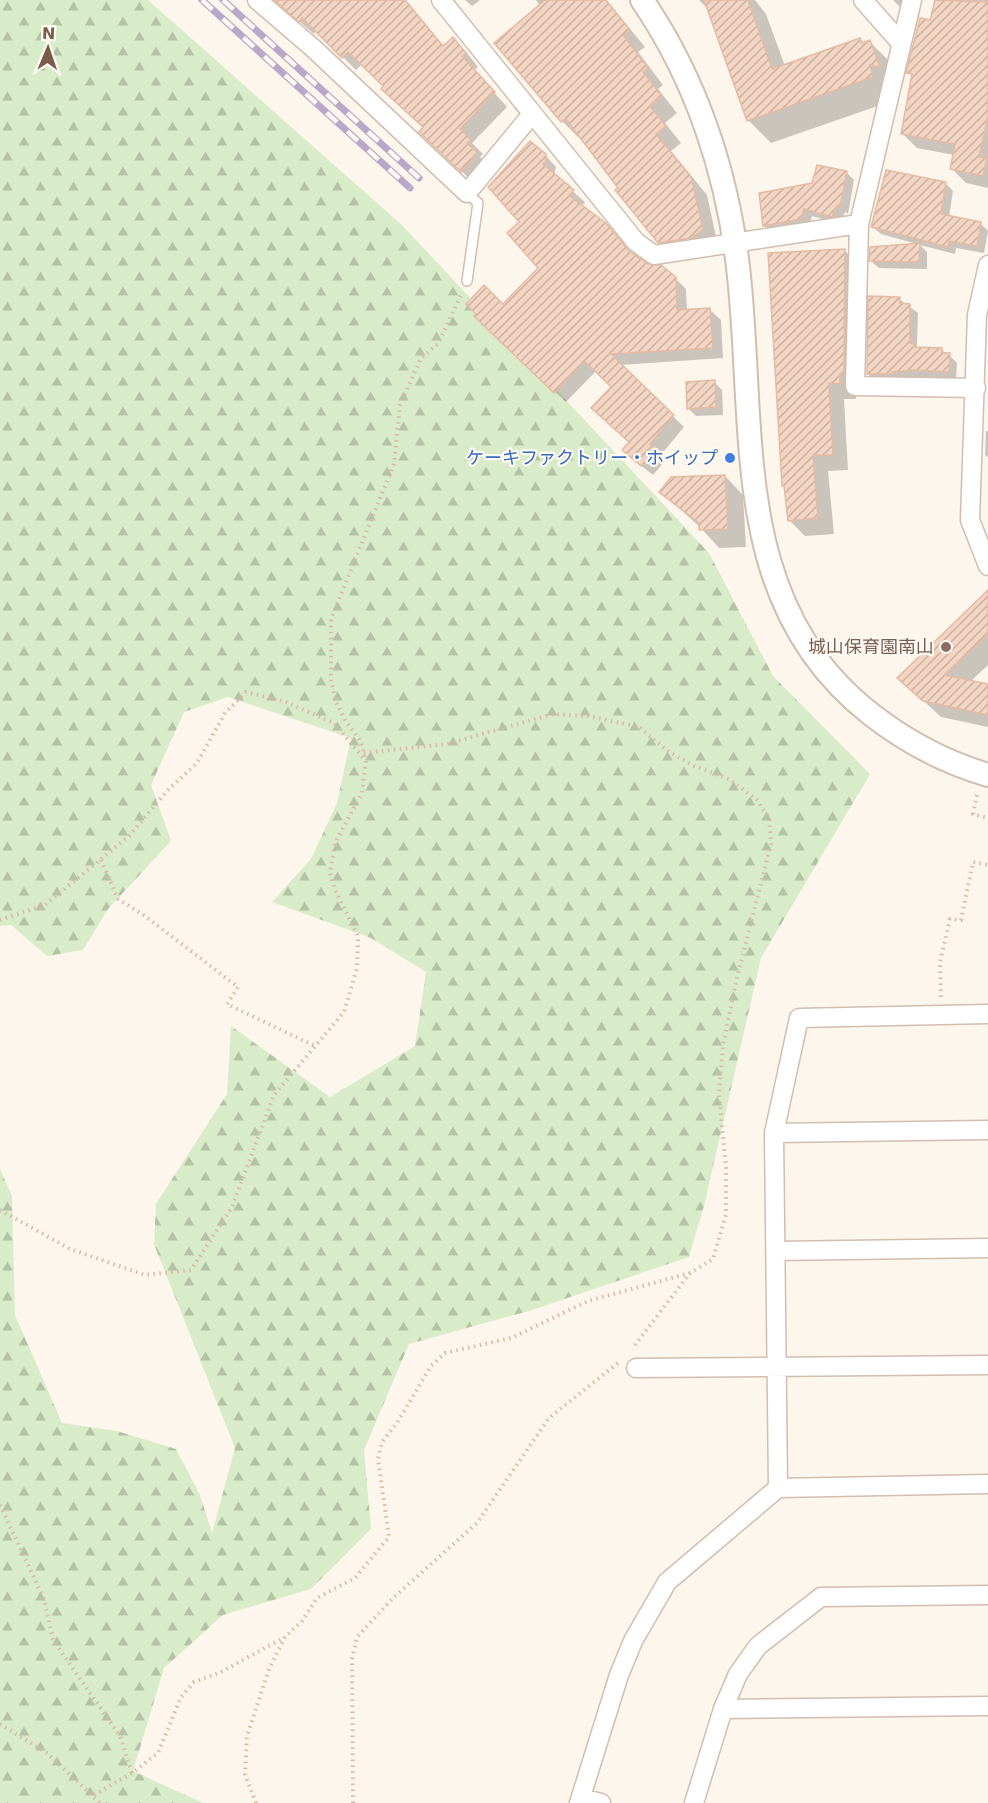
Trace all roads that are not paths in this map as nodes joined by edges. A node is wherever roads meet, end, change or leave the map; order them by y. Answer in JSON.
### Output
{"nodes":[{"id":1,"x":257,"y":0,"type":"edge"},
{"id":2,"x":441,"y":0,"type":"edge"},
{"id":3,"x":642,"y":0,"type":"edge"},
{"id":4,"x":863,"y":0,"type":"edge"},
{"id":5,"x":912,"y":0,"type":"edge"},
{"id":6,"x":900,"y":42,"type":"junction"},
{"id":7,"x":531,"y":114,"type":"junction"},
{"id":8,"x":467,"y":193,"type":"junction"},
{"id":9,"x":859,"y":224,"type":"junction"},
{"id":10,"x":735,"y":242,"type":"junction"},
{"id":11,"x":988,"y":265,"type":"edge"},
{"id":12,"x":467,"y":281,"type":"road end"},
{"id":13,"x":976,"y":388,"type":"junction"},
{"id":14,"x":988,"y":566,"type":"edge"},
{"id":15,"x":988,"y":775,"type":"edge"},
{"id":16,"x":988,"y":1014,"type":"edge"},
{"id":17,"x":988,"y":1130,"type":"edge"},
{"id":18,"x":774,"y":1133,"type":"junction"},
{"id":19,"x":988,"y":1248,"type":"edge"},
{"id":20,"x":776,"y":1251,"type":"junction"},
{"id":21,"x":630,"y":1359,"type":"road end"},
{"id":22,"x":988,"y":1365,"type":"edge"},
{"id":23,"x":777,"y":1368,"type":"junction"},
{"id":24,"x":988,"y":1484,"type":"edge"},
{"id":25,"x":778,"y":1488,"type":"junction"},
{"id":26,"x":988,"y":1595,"type":"edge"},
{"id":27,"x":988,"y":1706,"type":"edge"},
{"id":28,"x":723,"y":1708,"type":"junction"},
{"id":29,"x":580,"y":1801,"type":"edge"},
{"id":30,"x":601,"y":1803,"type":"edge"},
{"id":31,"x":694,"y":1803,"type":"edge"}],
"edges":[{"from":1,"to":8,"type":"street"},
{"from":2,"to":7,"type":"street"},
{"from":3,"to":10,"type":"street"},
{"from":4,"to":6,"type":"street"},
{"from":5,"to":6,"type":"street"},
{"from":6,"to":9,"type":"street"},
{"from":7,"to":8,"type":"street"},
{"from":7,"to":10,"type":"street"},
{"from":8,"to":12,"type":"lane"},
{"from":9,"to":10,"type":"street"},
{"from":9,"to":13,"type":"street"},
{"from":10,"to":15,"type":"street"},
{"from":11,"to":13,"type":"street"},
{"from":13,"to":14,"type":"street"},
{"from":16,"to":18,"type":"street"},
{"from":17,"to":18,"type":"street"},
{"from":18,"to":20,"type":"street"},
{"from":19,"to":20,"type":"street"},
{"from":20,"to":23,"type":"street"},
{"from":21,"to":23,"type":"street"},
{"from":22,"to":23,"type":"street"},
{"from":23,"to":25,"type":"street"},
{"from":24,"to":25,"type":"street"},
{"from":25,"to":29,"type":"street"},
{"from":26,"to":28,"type":"street"},
{"from":27,"to":28,"type":"street"},
{"from":28,"to":31,"type":"street"},
{"from":29,"to":30,"type":"street"}]}
